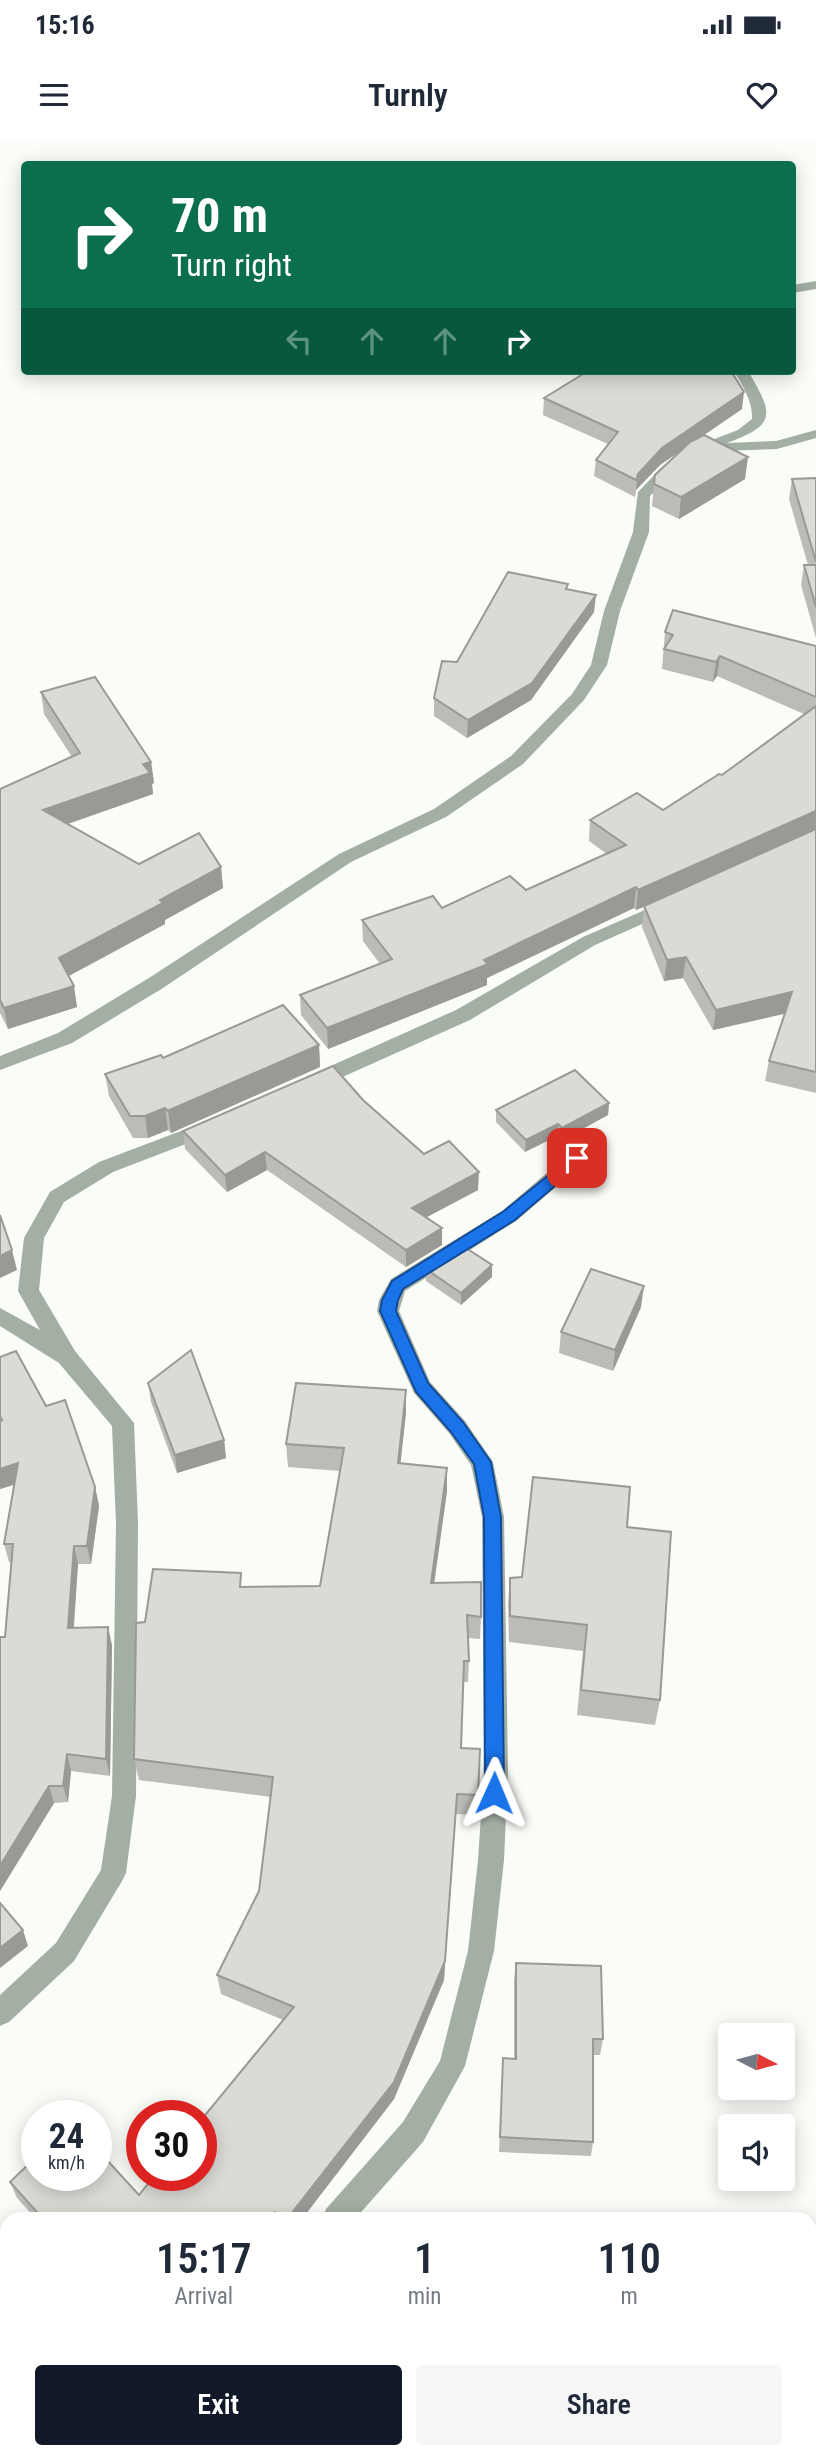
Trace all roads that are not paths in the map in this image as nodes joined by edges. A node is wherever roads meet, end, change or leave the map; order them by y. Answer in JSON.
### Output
{"nodes":[{"id":1,"x":816,"y":285,"type":"edge"},
{"id":2,"x":796,"y":288,"type":"edge"},
{"id":3,"x":744,"y":375,"type":"edge"},
{"id":4,"x":816,"y":434,"type":"edge"},
{"id":5,"x":699,"y":448,"type":"junction"},
{"id":6,"x":684,"y":899,"type":"edge"},
{"id":7,"x":0,"y":1063,"type":"edge"},
{"id":8,"x":298,"y":1089,"type":"edge"},
{"id":9,"x":234,"y":1116,"type":"edge"},
{"id":10,"x":577,"y":1158,"type":"dead end"},
{"id":11,"x":0,"y":1316,"type":"edge"},
{"id":12,"x":67,"y":1357,"type":"junction"},
{"id":13,"x":0,"y":2013,"type":"edge"},
{"id":14,"x":342,"y":2212,"type":"edge"}],
"edges":[{"from":1,"to":2,"type":"street"},
{"from":3,"to":5,"type":"street"},
{"from":4,"to":5,"type":"street"},
{"from":5,"to":7,"type":"street"},
{"from":6,"to":8,"type":"street"},
{"from":9,"to":12,"type":"street"},
{"from":10,"to":14,"type":"street"},
{"from":11,"to":12,"type":"street"},
{"from":12,"to":13,"type":"street"}]}
